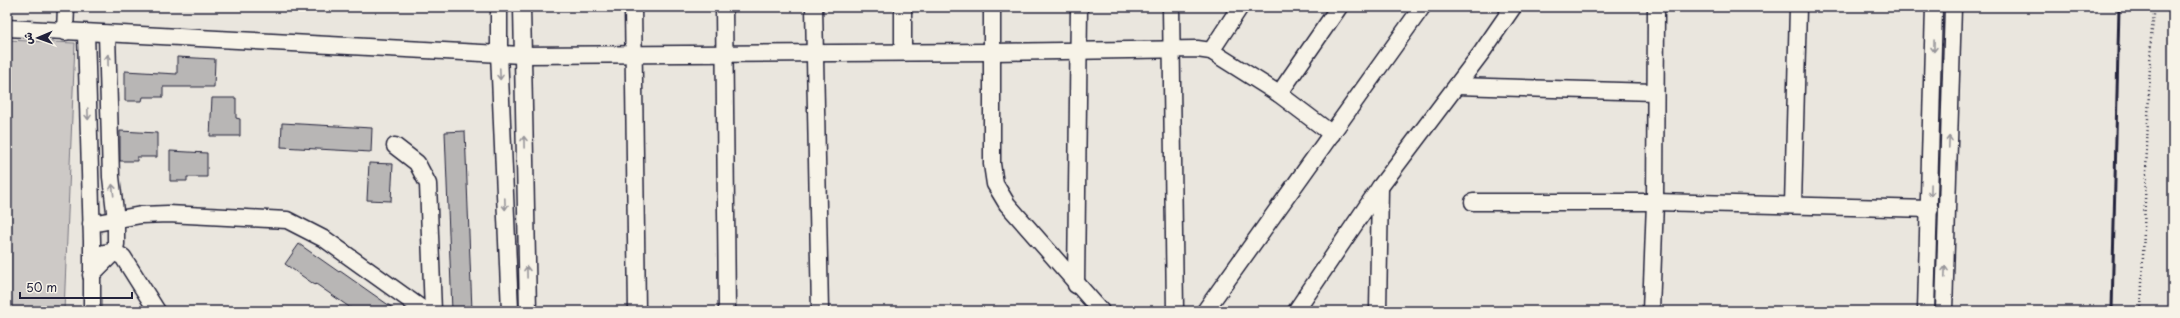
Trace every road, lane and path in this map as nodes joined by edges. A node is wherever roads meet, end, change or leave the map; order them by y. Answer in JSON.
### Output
{"nodes":[{"id":1,"x":66,"y":7,"type":"edge"},
{"id":2,"x":499,"y":7,"type":"edge"},
{"id":3,"x":522,"y":7,"type":"edge"},
{"id":4,"x":633,"y":7,"type":"edge"},
{"id":5,"x":724,"y":7,"type":"edge"},
{"id":6,"x":814,"y":7,"type":"edge"},
{"id":7,"x":903,"y":7,"type":"edge"},
{"id":8,"x":992,"y":7,"type":"edge"},
{"id":9,"x":1079,"y":7,"type":"edge"},
{"id":10,"x":1171,"y":7,"type":"edge"},
{"id":11,"x":1240,"y":7,"type":"edge"},
{"id":12,"x":1339,"y":7,"type":"edge"},
{"id":13,"x":1422,"y":7,"type":"edge"},
{"id":14,"x":1513,"y":7,"type":"edge"},
{"id":15,"x":1656,"y":7,"type":"edge"},
{"id":16,"x":1798,"y":7,"type":"edge"},
{"id":17,"x":1934,"y":7,"type":"edge"},
{"id":18,"x":1954,"y":7,"type":"edge"},
{"id":19,"x":2155,"y":7,"type":"edge"},
{"id":20,"x":7,"y":28,"type":"edge"},
{"id":21,"x":65,"y":32,"type":"junction"},
{"id":22,"x":86,"y":33,"type":"junction"},
{"id":23,"x":107,"y":34,"type":"junction"},
{"id":24,"x":1171,"y":49,"type":"junction"},
{"id":25,"x":903,"y":51,"type":"junction"},
{"id":26,"x":1078,"y":51,"type":"junction"},
{"id":27,"x":1211,"y":51,"type":"junction"},
{"id":28,"x":992,"y":52,"type":"junction"},
{"id":29,"x":499,"y":53,"type":"junction"},
{"id":30,"x":815,"y":53,"type":"junction"},
{"id":31,"x":634,"y":54,"type":"junction"},
{"id":32,"x":724,"y":54,"type":"junction"},
{"id":33,"x":522,"y":55,"type":"junction"},
{"id":34,"x":1457,"y":86,"type":"junction"},
{"id":35,"x":1654,"y":92,"type":"junction"},
{"id":36,"x":1279,"y":94,"type":"junction"},
{"id":37,"x":1332,"y":134,"type":"junction"},
{"id":38,"x":395,"y":146,"type":"dead end"},
{"id":39,"x":1380,"y":187,"type":"junction"},
{"id":40,"x":1473,"y":202,"type":"dead end"},
{"id":41,"x":1655,"y":202,"type":"junction"},
{"id":42,"x":1793,"y":205,"type":"junction"},
{"id":43,"x":1930,"y":209,"type":"junction"},
{"id":44,"x":116,"y":220,"type":"junction"},
{"id":45,"x":91,"y":224,"type":"junction"},
{"id":46,"x":114,"y":252,"type":"junction"},
{"id":47,"x":92,"y":254,"type":"junction"},
{"id":48,"x":91,"y":275,"type":"junction"},
{"id":49,"x":1076,"y":285,"type":"junction"},
{"id":50,"x":92,"y":311,"type":"edge"},
{"id":51,"x":156,"y":311,"type":"edge"},
{"id":52,"x":425,"y":311,"type":"edge"},
{"id":53,"x":433,"y":311,"type":"edge"},
{"id":54,"x":510,"y":311,"type":"edge"},
{"id":55,"x":528,"y":311,"type":"edge"},
{"id":56,"x":637,"y":311,"type":"edge"},
{"id":57,"x":727,"y":311,"type":"edge"},
{"id":58,"x":820,"y":311,"type":"edge"},
{"id":59,"x":1101,"y":311,"type":"edge"},
{"id":60,"x":1175,"y":311,"type":"edge"},
{"id":61,"x":1205,"y":311,"type":"edge"},
{"id":62,"x":1296,"y":311,"type":"edge"},
{"id":63,"x":1378,"y":311,"type":"edge"},
{"id":64,"x":1651,"y":311,"type":"edge"},
{"id":65,"x":1926,"y":311,"type":"edge"},
{"id":66,"x":1944,"y":311,"type":"edge"},
{"id":67,"x":2141,"y":311,"type":"edge"}],
"edges":[{"from":1,"to":21,"type":"street"},
{"from":2,"to":29,"type":"street"},
{"from":3,"to":33,"type":"street"},
{"from":4,"to":31,"type":"street"},
{"from":5,"to":32,"type":"street"},
{"from":6,"to":30,"type":"street"},
{"from":7,"to":25,"type":"street"},
{"from":8,"to":28,"type":"street"},
{"from":9,"to":26,"type":"street"},
{"from":10,"to":24,"type":"street"},
{"from":11,"to":27,"type":"street"},
{"from":12,"to":36,"type":"street"},
{"from":13,"to":37,"type":"street"},
{"from":14,"to":34,"type":"street"},
{"from":15,"to":35,"type":"street"},
{"from":16,"to":42,"type":"street"},
{"from":17,"to":43,"type":"street","one_way":true},
{"from":66,"to":18,"type":"street","one_way":true},
{"from":19,"to":67,"type":"path"},
{"from":20,"to":21,"type":"street"},
{"from":21,"to":22,"type":"street"},
{"from":22,"to":23,"type":"street"},
{"from":22,"to":45,"type":"street","one_way":true},
{"from":23,"to":29,"type":"street"},
{"from":44,"to":23,"type":"street","one_way":true},
{"from":24,"to":26,"type":"street"},
{"from":24,"to":27,"type":"street"},
{"from":24,"to":60,"type":"street"},
{"from":25,"to":28,"type":"street"},
{"from":25,"to":30,"type":"street"},
{"from":26,"to":28,"type":"street"},
{"from":26,"to":49,"type":"street"},
{"from":27,"to":36,"type":"street"},
{"from":28,"to":49,"type":"street"},
{"from":29,"to":33,"type":"street"},
{"from":29,"to":54,"type":"street","one_way":true},
{"from":30,"to":32,"type":"street"},
{"from":30,"to":58,"type":"street"},
{"from":31,"to":32,"type":"street"},
{"from":31,"to":33,"type":"street"},
{"from":31,"to":56,"type":"street"},
{"from":32,"to":57,"type":"street"},
{"from":55,"to":33,"type":"street","one_way":true},
{"from":34,"to":35,"type":"street"},
{"from":34,"to":39,"type":"street"},
{"from":35,"to":41,"type":"street"},
{"from":36,"to":37,"type":"street"},
{"from":37,"to":61,"type":"street"},
{"from":38,"to":53,"type":"street"},
{"from":39,"to":62,"type":"street"},
{"from":39,"to":63,"type":"street"},
{"from":40,"to":41,"type":"street"},
{"from":41,"to":42,"type":"street"},
{"from":41,"to":64,"type":"street"},
{"from":42,"to":43,"type":"street"},
{"from":43,"to":65,"type":"street"},
{"from":44,"to":45,"type":"street"},
{"from":44,"to":46,"type":"street"},
{"from":44,"to":52,"type":"street"},
{"from":45,"to":47,"type":"street"},
{"from":46,"to":47,"type":"street"},
{"from":46,"to":48,"type":"street"},
{"from":46,"to":51,"type":"street"},
{"from":47,"to":48,"type":"street"},
{"from":48,"to":50,"type":"street"},
{"from":49,"to":59,"type":"street"}]}
